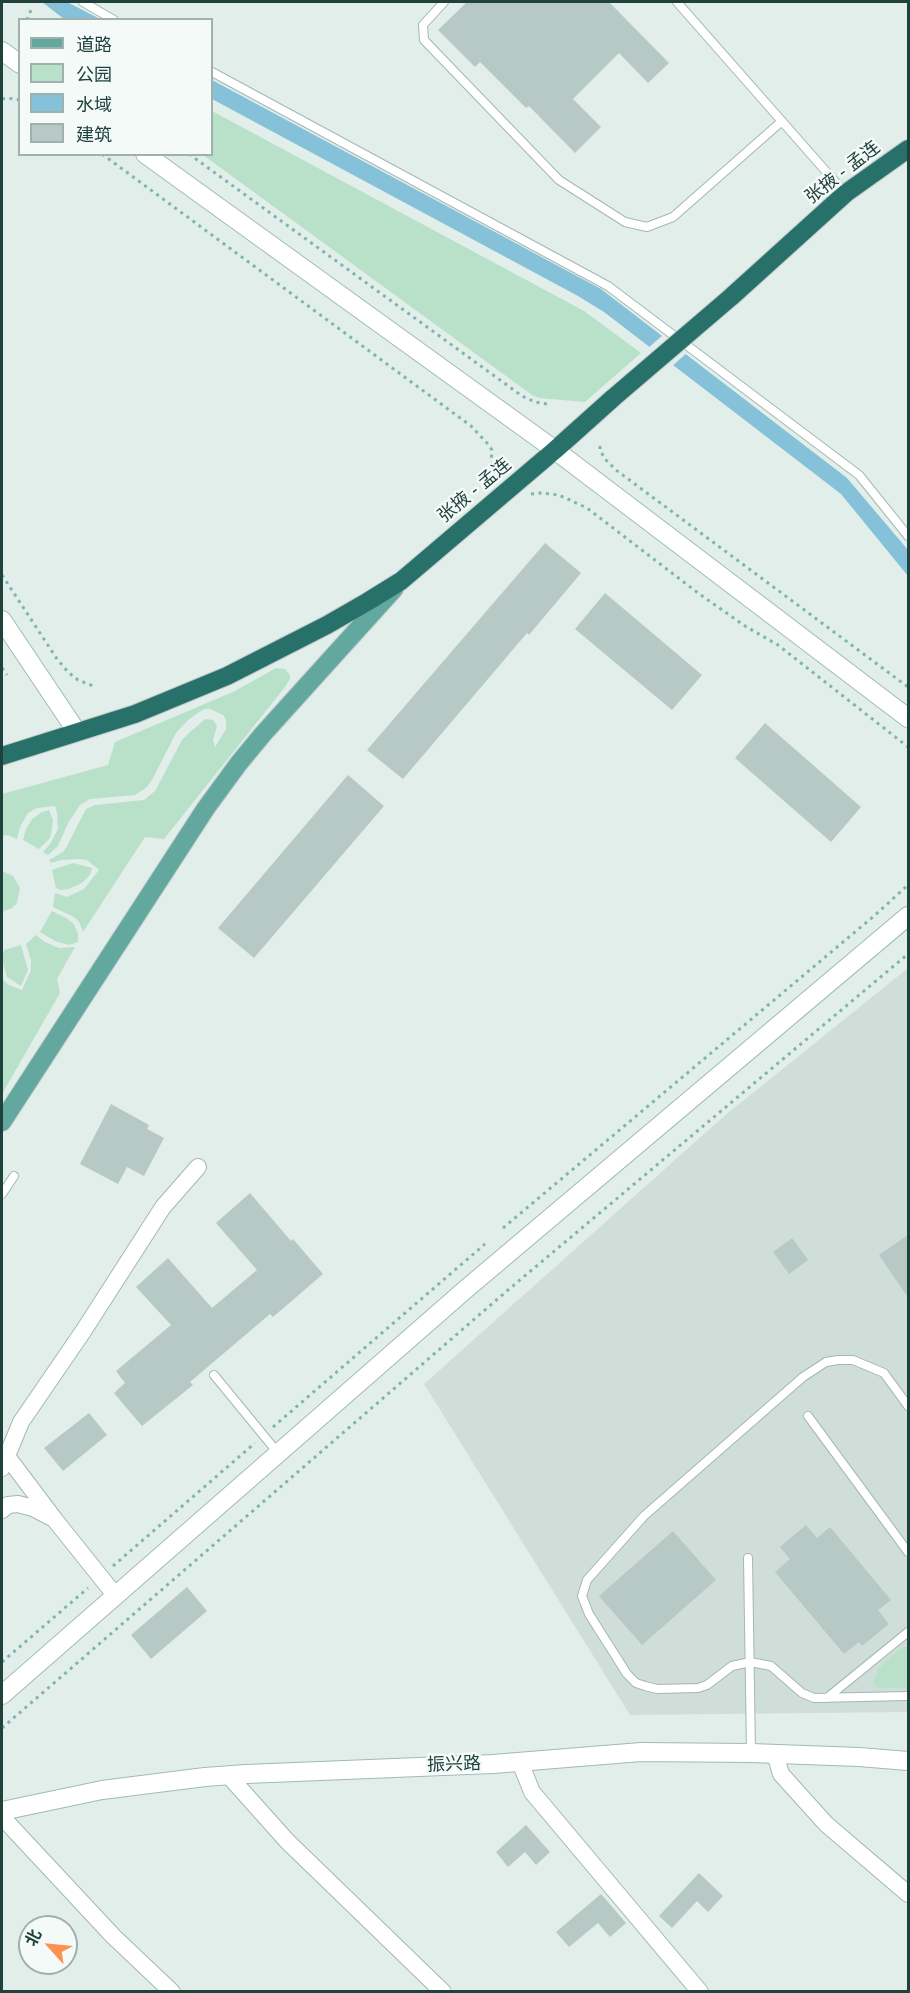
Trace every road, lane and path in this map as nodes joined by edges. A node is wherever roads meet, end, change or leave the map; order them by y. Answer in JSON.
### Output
{"nodes":[{"id":1,"x":83,"y":2,"type":"edge"},
{"id":2,"x":444,"y":2,"type":"edge"},
{"id":3,"x":677,"y":2,"type":"edge"},
{"id":4,"x":31,"y":10,"type":"dead end"},
{"id":5,"x":28,"y":18,"type":"edge"},
{"id":6,"x":111,"y":18,"type":"edge"},
{"id":7,"x":2,"y":51,"type":"edge"},
{"id":8,"x":18,"y":63,"type":"edge"},
{"id":9,"x":213,"y":73,"type":"edge"},
{"id":10,"x":2,"y":99,"type":"edge"},
{"id":11,"x":18,"y":100,"type":"edge"},
{"id":12,"x":782,"y":121,"type":"junction"},
{"id":13,"x":909,"y":149,"type":"edge"},
{"id":14,"x":105,"y":156,"type":"edge"},
{"id":15,"x":148,"y":156,"type":"edge"},
{"id":16,"x":192,"y":156,"type":"edge"},
{"id":17,"x":846,"y":194,"type":"junction"},
{"id":18,"x":547,"y":404,"type":"dead end"},
{"id":19,"x":600,"y":446,"type":"dead end"},
{"id":20,"x":555,"y":450,"type":"junction"},
{"id":21,"x":490,"y":474,"type":"dead end"},
{"id":22,"x":527,"y":496,"type":"dead end"},
{"id":23,"x":909,"y":536,"type":"edge"},
{"id":24,"x":2,"y":575,"type":"edge"},
{"id":25,"x":401,"y":581,"type":"junction"},
{"id":26,"x":2,"y":620,"type":"edge"},
{"id":27,"x":2,"y":668,"type":"edge"},
{"id":28,"x":7,"y":675,"type":"dead end"},
{"id":29,"x":96,"y":687,"type":"dead end"},
{"id":30,"x":909,"y":687,"type":"edge"},
{"id":31,"x":909,"y":718,"type":"edge"},
{"id":32,"x":77,"y":732,"type":"junction"},
{"id":33,"x":909,"y":747,"type":"edge"},
{"id":34,"x":2,"y":756,"type":"edge"},
{"id":35,"x":909,"y":885,"type":"edge"},
{"id":36,"x":909,"y":916,"type":"edge"},
{"id":37,"x":909,"y":954,"type":"edge"},
{"id":38,"x":2,"y":1122,"type":"edge"},
{"id":39,"x":198,"y":1167,"type":"dead end"},
{"id":40,"x":14,"y":1176,"type":"dead end"},
{"id":41,"x":2,"y":1194,"type":"edge"},
{"id":42,"x":503,"y":1227,"type":"dead end"},
{"id":43,"x":485,"y":1244,"type":"dead end"},
{"id":44,"x":214,"y":1375,"type":"dead end"},
{"id":45,"x":909,"y":1406,"type":"edge"},
{"id":46,"x":808,"y":1416,"type":"dead end"},
{"id":47,"x":264,"y":1435,"type":"junction"},
{"id":48,"x":278,"y":1453,"type":"junction"},
{"id":49,"x":3,"y":1459,"type":"edge"},
{"id":50,"x":2,"y":1510,"type":"edge"},
{"id":51,"x":55,"y":1520,"type":"junction"},
{"id":52,"x":909,"y":1552,"type":"edge"},
{"id":53,"x":748,"y":1558,"type":"dead end"},
{"id":54,"x":109,"y":1569,"type":"dead end"},
{"id":55,"x":88,"y":1588,"type":"dead end"},
{"id":56,"x":115,"y":1595,"type":"junction"},
{"id":57,"x":909,"y":1632,"type":"edge"},
{"id":58,"x":2,"y":1662,"type":"edge"},
{"id":59,"x":750,"y":1662,"type":"junction"},
{"id":60,"x":2,"y":1695,"type":"edge"},
{"id":61,"x":909,"y":1696,"type":"edge"},
{"id":62,"x":827,"y":1698,"type":"junction"},
{"id":63,"x":2,"y":1728,"type":"edge"},
{"id":64,"x":751,"y":1753,"type":"junction"},
{"id":65,"x":775,"y":1754,"type":"junction"},
{"id":66,"x":909,"y":1761,"type":"edge"},
{"id":67,"x":520,"y":1762,"type":"junction"},
{"id":68,"x":228,"y":1775,"type":"junction"},
{"id":69,"x":2,"y":1810,"type":"edge"},
{"id":70,"x":2,"y":1817,"type":"edge"},
{"id":71,"x":909,"y":1894,"type":"edge"},
{"id":72,"x":172,"y":1992,"type":"edge"},
{"id":73,"x":443,"y":1992,"type":"edge"},
{"id":74,"x":700,"y":1992,"type":"edge"}],
"edges":[{"from":1,"to":6,"type":"lane"},
{"from":2,"to":12,"type":"lane"},
{"from":3,"to":12,"type":"lane"},
{"from":4,"to":5,"type":"path"},
{"from":7,"to":8,"type":"street"},
{"from":9,"to":23,"type":"lane"},
{"from":10,"to":11,"type":"path"},
{"from":12,"to":17,"type":"lane"},
{"from":13,"to":17,"type":"highway","name":"张掖 - 孟连"},
{"from":14,"to":21,"type":"path"},
{"from":15,"to":20,"type":"street"},
{"from":16,"to":18,"type":"path"},
{"from":17,"to":20,"type":"highway","name":"张掖 - 孟连","bridge":true},
{"from":19,"to":30,"type":"path"},
{"from":20,"to":25,"type":"highway","name":"张掖 - 孟连"},
{"from":20,"to":31,"type":"street"},
{"from":22,"to":33,"type":"path"},
{"from":24,"to":29,"type":"path"},
{"from":25,"to":32,"type":"highway","name":"张掖 - 孟连"},
{"from":25,"to":38,"type":"main road"},
{"from":26,"to":32,"type":"street"},
{"from":27,"to":28,"type":"path"},
{"from":32,"to":34,"type":"highway","name":"张掖 - 孟连"},
{"from":35,"to":42,"type":"path"},
{"from":36,"to":48,"type":"street"},
{"from":37,"to":63,"type":"path"},
{"from":39,"to":49,"type":"street"},
{"from":40,"to":41,"type":"lane"},
{"from":43,"to":47,"type":"path"},
{"from":44,"to":47,"type":"lane"},
{"from":45,"to":59,"type":"lane"},
{"from":46,"to":52,"type":"lane"},
{"from":47,"to":48,"type":"lane"},
{"from":47,"to":54,"type":"path"},
{"from":48,"to":56,"type":"street"},
{"from":49,"to":51,"type":"street"},
{"from":50,"to":51,"type":"street"},
{"from":51,"to":56,"type":"street"},
{"from":53,"to":59,"type":"lane"},
{"from":55,"to":58,"type":"path"},
{"from":56,"to":60,"type":"street"},
{"from":57,"to":62,"type":"lane"},
{"from":59,"to":62,"type":"lane"},
{"from":59,"to":64,"type":"lane"},
{"from":61,"to":62,"type":"lane"},
{"from":64,"to":65,"type":"street","name":"振兴路"},
{"from":64,"to":67,"type":"street","name":"振兴路"},
{"from":65,"to":66,"type":"street","name":"振兴路"},
{"from":65,"to":71,"type":"street"},
{"from":67,"to":68,"type":"street","name":"振兴路"},
{"from":67,"to":74,"type":"street"},
{"from":68,"to":69,"type":"street","name":"振兴路"},
{"from":68,"to":73,"type":"street"},
{"from":70,"to":72,"type":"street"}]}
